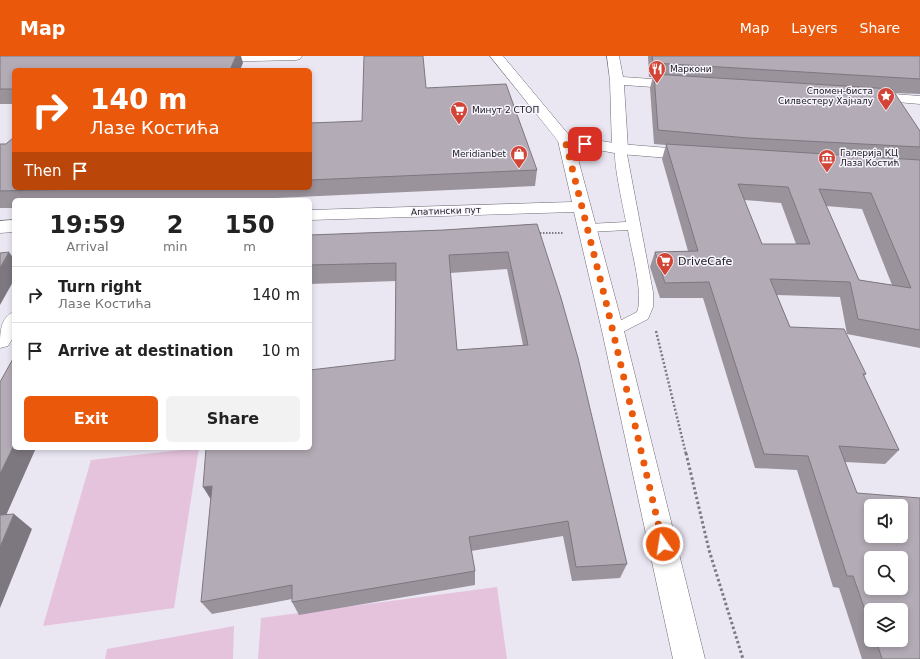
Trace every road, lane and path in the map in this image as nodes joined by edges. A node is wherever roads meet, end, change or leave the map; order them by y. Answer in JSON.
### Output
{"nodes":[{"id":1,"x":296,"y":56,"type":"edge"},
{"id":2,"x":496,"y":56,"type":"edge"},
{"id":3,"x":613,"y":56,"type":"edge"},
{"id":4,"x":200,"y":58,"type":"edge"},
{"id":5,"x":617,"y":81,"type":"junction"},
{"id":6,"x":696,"y":86,"type":"edge"},
{"id":7,"x":856,"y":96,"type":"edge"},
{"id":8,"x":920,"y":100,"type":"edge"},
{"id":9,"x":565,"y":140,"type":"junction"},
{"id":10,"x":620,"y":149,"type":"junction"},
{"id":11,"x":711,"y":156,"type":"edge"},
{"id":12,"x":582,"y":206,"type":"junction"},
{"id":13,"x":312,"y":215,"type":"edge"},
{"id":14,"x":12,"y":226,"type":"edge"},
{"id":15,"x":633,"y":226,"type":"junction"},
{"id":16,"x":0,"y":227,"type":"edge"},
{"id":17,"x":589,"y":230,"type":"junction"},
{"id":18,"x":533,"y":233,"type":"edge"},
{"id":19,"x":646,"y":292,"type":"junction"},
{"id":20,"x":12,"y":322,"type":"edge"},
{"id":21,"x":613,"y":331,"type":"junction"},
{"id":22,"x":0,"y":340,"type":"edge"},
{"id":23,"x":689,"y":659,"type":"edge"},
{"id":24,"x":743,"y":659,"type":"edge"}],
"edges":[{"from":1,"to":4,"type":"main road"},
{"from":2,"to":9,"type":"main road"},
{"from":3,"to":5,"type":"main road"},
{"from":5,"to":6,"type":"main road"},
{"from":5,"to":10,"type":"main road"},
{"from":7,"to":8,"type":"main road"},
{"from":9,"to":10,"type":"main road"},
{"from":9,"to":12,"type":"main road"},
{"from":10,"to":11,"type":"main road"},
{"from":10,"to":15,"type":"lane"},
{"from":12,"to":13,"type":"main road","name":"Апатински пут"},
{"from":12,"to":17,"type":"main road"},
{"from":14,"to":16,"type":"main road"},
{"from":15,"to":17,"type":"lane"},
{"from":15,"to":19,"type":"lane"},
{"from":17,"to":18,"type":"path"},
{"from":17,"to":21,"type":"main road"},
{"from":19,"to":21,"type":"lane"},
{"from":19,"to":24,"type":"path"},
{"from":20,"to":22,"type":"main road"},
{"from":21,"to":23,"type":"main road"}]}
